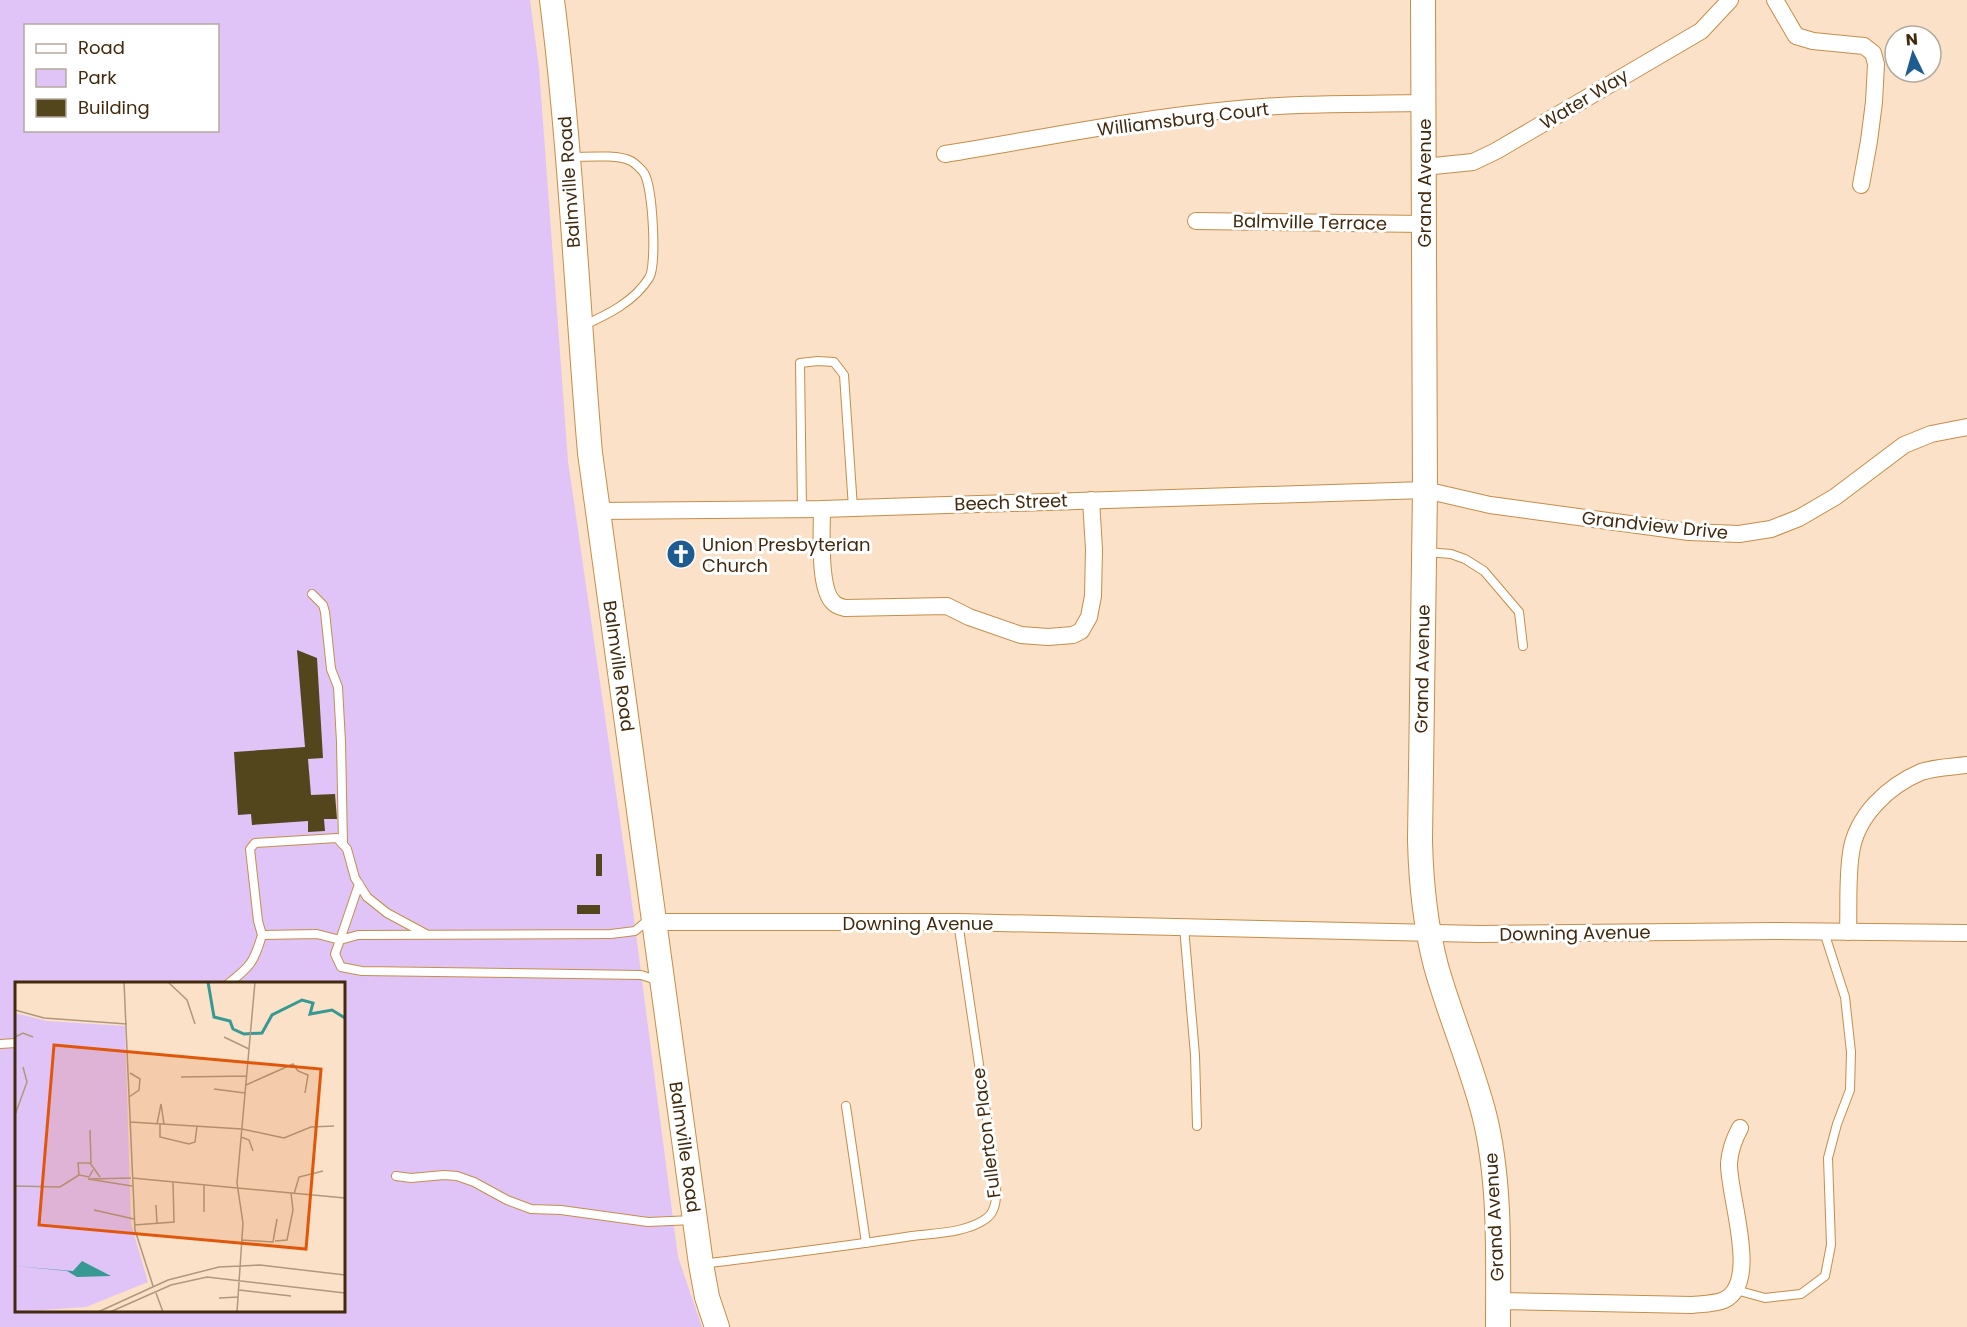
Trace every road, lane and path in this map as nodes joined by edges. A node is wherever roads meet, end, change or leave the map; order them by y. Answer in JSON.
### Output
{"nodes":[{"id":1,"x":552,"y":0,"type":"edge"},
{"id":2,"x":1423,"y":0,"type":"edge"},
{"id":3,"x":1730,"y":0,"type":"edge"},
{"id":4,"x":1775,"y":0,"type":"edge"},
{"id":5,"x":1423,"y":103,"type":"junction"},
{"id":6,"x":945,"y":154,"type":"dead end"},
{"id":7,"x":567,"y":157,"type":"junction"},
{"id":8,"x":1424,"y":167,"type":"junction"},
{"id":9,"x":1861,"y":185,"type":"dead end"},
{"id":10,"x":1196,"y":220,"type":"dead end"},
{"id":11,"x":1424,"y":224,"type":"junction"},
{"id":12,"x":579,"y":327,"type":"junction"},
{"id":13,"x":1967,"y":427,"type":"edge"},
{"id":14,"x":1425,"y":490,"type":"junction"},
{"id":15,"x":1091,"y":500,"type":"junction"},
{"id":16,"x":853,"y":508,"type":"junction"},
{"id":17,"x":802,"y":509,"type":"junction"},
{"id":18,"x":822,"y":509,"type":"junction"},
{"id":19,"x":598,"y":511,"type":"junction"},
{"id":20,"x":1424,"y":552,"type":"junction"},
{"id":21,"x":312,"y":594,"type":"dead end"},
{"id":22,"x":1523,"y":646,"type":"dead end"},
{"id":23,"x":1967,"y":765,"type":"edge"},
{"id":24,"x":343,"y":844,"type":"junction"},
{"id":25,"x":359,"y":884,"type":"junction"},
{"id":26,"x":652,"y":919,"type":"junction"},
{"id":27,"x":958,"y":922,"type":"junction"},
{"id":28,"x":1184,"y":926,"type":"junction"},
{"id":29,"x":1824,"y":932,"type":"junction"},
{"id":30,"x":1848,"y":932,"type":"junction"},
{"id":31,"x":1429,"y":933,"type":"junction"},
{"id":32,"x":1967,"y":933,"type":"edge"},
{"id":33,"x":262,"y":935,"type":"junction"},
{"id":34,"x":426,"y":935,"type":"junction"},
{"id":35,"x":339,"y":940,"type":"junction"},
{"id":36,"x":230,"y":982,"type":"edge"},
{"id":37,"x":661,"y":982,"type":"junction"},
{"id":38,"x":15,"y":1043,"type":"edge"},
{"id":39,"x":0,"y":1044,"type":"edge"},
{"id":40,"x":846,"y":1106,"type":"dead end"},
{"id":41,"x":1197,"y":1126,"type":"dead end"},
{"id":42,"x":1740,"y":1128,"type":"dead end"},
{"id":43,"x":396,"y":1176,"type":"dead end"},
{"id":44,"x":695,"y":1220,"type":"junction"},
{"id":45,"x":866,"y":1243,"type":"junction"},
{"id":46,"x":701,"y":1264,"type":"junction"},
{"id":47,"x":1736,"y":1290,"type":"junction"},
{"id":48,"x":1498,"y":1301,"type":"junction"},
{"id":49,"x":717,"y":1327,"type":"edge"},
{"id":50,"x":1498,"y":1327,"type":"edge"}],
"edges":[{"from":1,"to":7,"type":"street","name":"Balmville Road"},
{"from":2,"to":5,"type":"street","name":"Grand Avenue"},
{"from":3,"to":8,"type":"street","name":"Water Way"},
{"from":4,"to":9,"type":"street"},
{"from":5,"to":6,"type":"street","name":"Williamsburg Court"},
{"from":5,"to":8,"type":"street","name":"Grand Avenue"},
{"from":7,"to":12,"type":"street","name":"Balmville Road"},
{"from":7,"to":12,"type":"lane"},
{"from":8,"to":11,"type":"street","name":"Grand Avenue"},
{"from":10,"to":11,"type":"street","name":"Balmville Terrace"},
{"from":11,"to":14,"type":"street","name":"Grand Avenue"},
{"from":12,"to":19,"type":"street","name":"Balmville Road"},
{"from":13,"to":14,"type":"street","name":"Grandview Drive"},
{"from":14,"to":15,"type":"street","name":"Beech Street"},
{"from":14,"to":20,"type":"street","name":"Grand Avenue"},
{"from":15,"to":16,"type":"street","name":"Beech Street"},
{"from":15,"to":18,"type":"street"},
{"from":16,"to":17,"type":"lane"},
{"from":16,"to":18,"type":"street","name":"Beech Street"},
{"from":17,"to":18,"type":"street","name":"Beech Street"},
{"from":17,"to":19,"type":"street","name":"Beech Street"},
{"from":19,"to":26,"type":"street","name":"Balmville Road"},
{"from":20,"to":22,"type":"lane"},
{"from":20,"to":31,"type":"street","name":"Grand Avenue"},
{"from":21,"to":24,"type":"lane"},
{"from":23,"to":30,"type":"street"},
{"from":24,"to":25,"type":"lane"},
{"from":24,"to":33,"type":"lane"},
{"from":25,"to":34,"type":"lane"},
{"from":25,"to":35,"type":"lane"},
{"from":26,"to":27,"type":"street","name":"Downing Avenue"},
{"from":26,"to":34,"type":"lane"},
{"from":26,"to":37,"type":"street","name":"Balmville Road"},
{"from":27,"to":28,"type":"street","name":"Downing Avenue"},
{"from":27,"to":45,"type":"lane","name":"Fullerton Place"},
{"from":28,"to":31,"type":"street","name":"Downing Avenue"},
{"from":28,"to":41,"type":"lane"},
{"from":29,"to":30,"type":"street","name":"Downing Avenue"},
{"from":29,"to":31,"type":"street","name":"Downing Avenue"},
{"from":29,"to":47,"type":"lane"},
{"from":30,"to":32,"type":"street","name":"Downing Avenue"},
{"from":31,"to":48,"type":"street","name":"Grand Avenue"},
{"from":33,"to":35,"type":"lane"},
{"from":33,"to":36,"type":"lane"},
{"from":34,"to":35,"type":"lane"},
{"from":35,"to":37,"type":"lane"},
{"from":37,"to":44,"type":"street","name":"Balmville Road"},
{"from":38,"to":39,"type":"lane"},
{"from":40,"to":45,"type":"lane"},
{"from":42,"to":47,"type":"street"},
{"from":43,"to":44,"type":"lane"},
{"from":44,"to":46,"type":"street","name":"Balmville Road"},
{"from":45,"to":46,"type":"lane","name":"Fullerton Place"},
{"from":46,"to":49,"type":"street","name":"Balmville Road"},
{"from":47,"to":48,"type":"street"},
{"from":48,"to":50,"type":"street","name":"Grand Avenue"}]}
